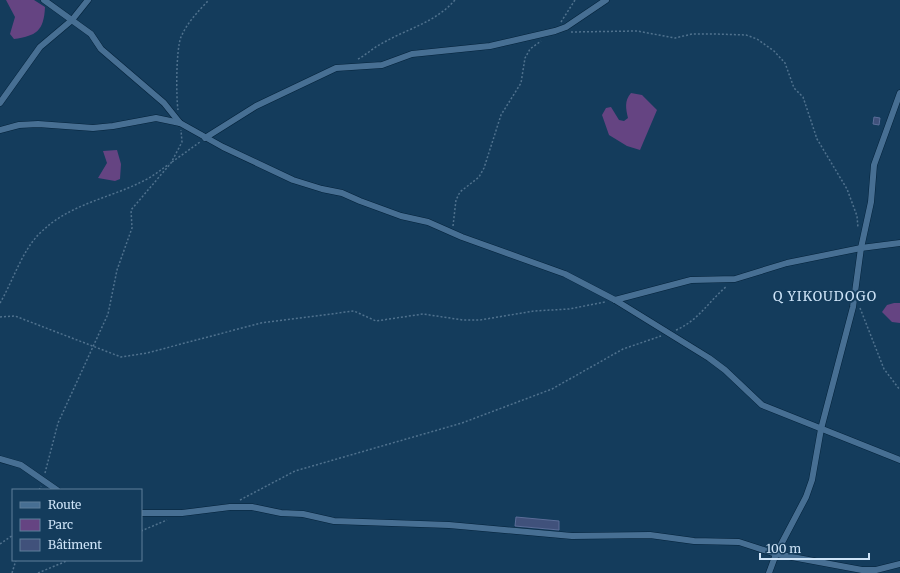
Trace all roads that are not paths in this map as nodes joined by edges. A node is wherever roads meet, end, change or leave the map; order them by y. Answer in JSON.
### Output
{"nodes":[{"id":1,"x":44,"y":0,"type":"edge"},
{"id":2,"x":88,"y":0,"type":"edge"},
{"id":3,"x":606,"y":0,"type":"edge"},
{"id":4,"x":72,"y":20,"type":"junction"},
{"id":5,"x":900,"y":93,"type":"edge"},
{"id":6,"x":0,"y":103,"type":"edge"},
{"id":7,"x":180,"y":123,"type":"junction"},
{"id":8,"x":0,"y":130,"type":"edge"},
{"id":9,"x":205,"y":138,"type":"junction"},
{"id":10,"x":900,"y":244,"type":"edge"},
{"id":11,"x":861,"y":248,"type":"junction"},
{"id":12,"x":615,"y":300,"type":"junction"},
{"id":13,"x":822,"y":429,"type":"junction"},
{"id":14,"x":0,"y":459,"type":"edge"},
{"id":15,"x":900,"y":460,"type":"edge"},
{"id":16,"x":56,"y":489,"type":"edge"},
{"id":17,"x":142,"y":513,"type":"edge"},
{"id":18,"x":776,"y":554,"type":"junction"},
{"id":19,"x":900,"y":564,"type":"edge"},
{"id":20,"x":769,"y":573,"type":"edge"}],
"edges":[{"from":1,"to":4,"type":"street"},
{"from":2,"to":4,"type":"street"},
{"from":3,"to":9,"type":"street"},
{"from":4,"to":6,"type":"street"},
{"from":4,"to":7,"type":"street"},
{"from":5,"to":11,"type":"street"},
{"from":7,"to":8,"type":"street"},
{"from":7,"to":9,"type":"street"},
{"from":9,"to":12,"type":"street"},
{"from":10,"to":11,"type":"street"},
{"from":11,"to":12,"type":"street"},
{"from":11,"to":13,"type":"street"},
{"from":12,"to":13,"type":"street"},
{"from":13,"to":15,"type":"street"},
{"from":13,"to":18,"type":"street"},
{"from":14,"to":16,"type":"street"},
{"from":17,"to":18,"type":"street"},
{"from":18,"to":19,"type":"street"},
{"from":18,"to":20,"type":"street"}]}
